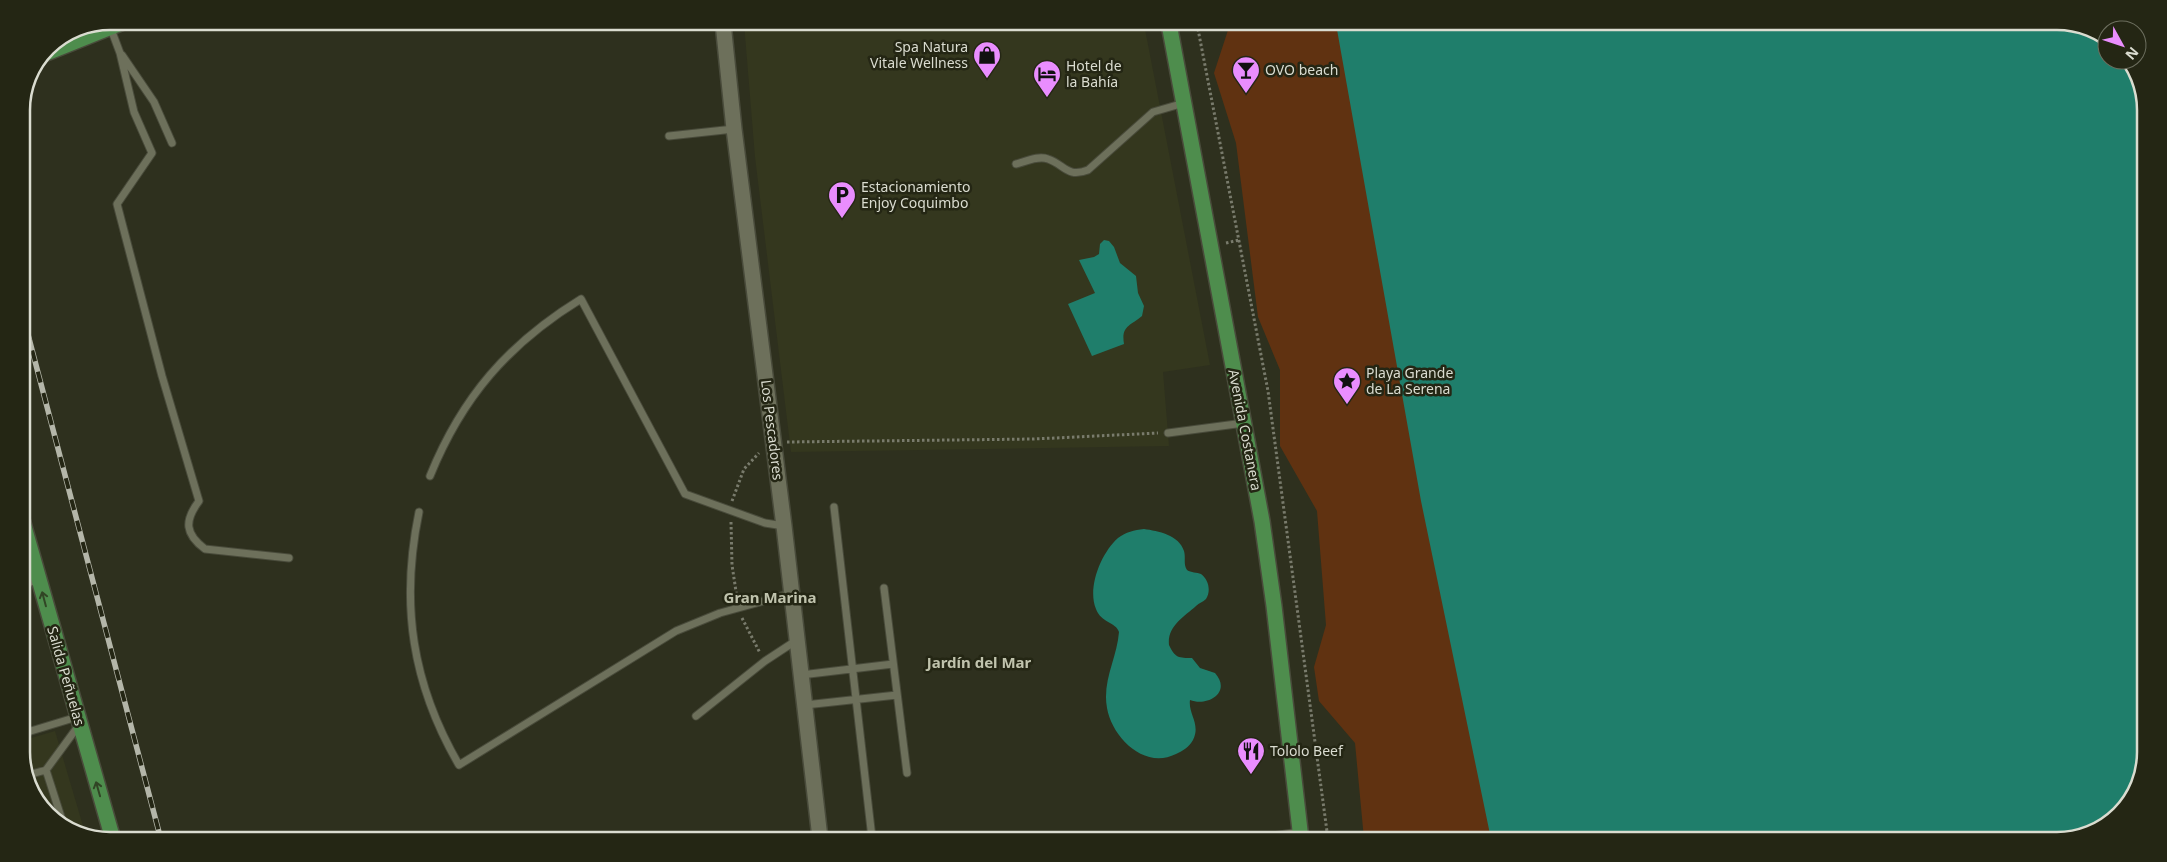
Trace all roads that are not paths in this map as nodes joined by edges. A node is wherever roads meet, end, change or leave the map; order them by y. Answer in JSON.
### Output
{"nodes":[{"id":1,"x":110,"y":30,"type":"edge"},
{"id":2,"x":724,"y":30,"type":"edge"},
{"id":3,"x":1170,"y":30,"type":"edge"},
{"id":4,"x":106,"y":31,"type":"edge"},
{"id":5,"x":61,"y":48,"type":"edge"},
{"id":6,"x":120,"y":53,"type":"junction"},
{"id":7,"x":1184,"y":103,"type":"junction"},
{"id":8,"x":734,"y":129,"type":"junction"},
{"id":9,"x":669,"y":136,"type":"dead end"},
{"id":10,"x":172,"y":143,"type":"dead end"},
{"id":11,"x":1016,"y":164,"type":"dead end"},
{"id":12,"x":1244,"y":423,"type":"junction"},
{"id":13,"x":1168,"y":433,"type":"road end"},
{"id":14,"x":430,"y":476,"type":"dead end"},
{"id":15,"x":834,"y":507,"type":"dead end"},
{"id":16,"x":418,"y":512,"type":"dead end"},
{"id":17,"x":784,"y":526,"type":"junction"},
{"id":18,"x":30,"y":546,"type":"edge"},
{"id":19,"x":289,"y":558,"type":"dead end"},
{"id":20,"x":38,"y":576,"type":"junction"},
{"id":21,"x":30,"y":578,"type":"edge"},
{"id":22,"x":884,"y":588,"type":"dead end"},
{"id":23,"x":792,"y":593,"type":"junction"},
{"id":24,"x":797,"y":640,"type":"junction"},
{"id":25,"x":893,"y":664,"type":"junction"},
{"id":26,"x":853,"y":669,"type":"junction"},
{"id":27,"x":801,"y":675,"type":"junction"},
{"id":28,"x":897,"y":695,"type":"junction"},
{"id":29,"x":856,"y":700,"type":"junction"},
{"id":30,"x":805,"y":705,"type":"junction"},
{"id":31,"x":696,"y":716,"type":"dead end"},
{"id":32,"x":78,"y":721,"type":"junction"},
{"id":33,"x":30,"y":732,"type":"edge"},
{"id":34,"x":46,"y":770,"type":"junction"},
{"id":35,"x":34,"y":774,"type":"edge"},
{"id":36,"x":907,"y":774,"type":"dead end"},
{"id":37,"x":60,"y":814,"type":"edge"},
{"id":38,"x":111,"y":832,"type":"edge"},
{"id":39,"x":819,"y":832,"type":"edge"},
{"id":40,"x":871,"y":832,"type":"edge"},
{"id":41,"x":1300,"y":832,"type":"edge"}],
"edges":[{"from":1,"to":6,"type":"lane"},
{"from":2,"to":8,"type":"street","name":"Los Pescadores"},
{"from":3,"to":7,"type":"main road","name":"Avenida Costanera"},
{"from":4,"to":5,"type":"main road"},
{"from":6,"to":10,"type":"lane"},
{"from":6,"to":19,"type":"lane"},
{"from":7,"to":11,"type":"lane"},
{"from":7,"to":12,"type":"main road","name":"Avenida Costanera"},
{"from":8,"to":9,"type":"lane"},
{"from":8,"to":17,"type":"street","name":"Los Pescadores"},
{"from":12,"to":13,"type":"lane"},
{"from":12,"to":41,"type":"main road","name":"Avenida Costanera"},
{"from":14,"to":17,"type":"lane"},
{"from":15,"to":26,"type":"lane"},
{"from":16,"to":23,"type":"lane"},
{"from":17,"to":23,"type":"street","name":"Los Pescadores"},
{"from":18,"to":20,"type":"main road","name":"Salida Peñuelas"},
{"from":20,"to":21,"type":"street"},
{"from":32,"to":20,"type":"main road","name":"Salida Peñuelas","one_way":true},
{"from":22,"to":25,"type":"lane"},
{"from":23,"to":24,"type":"street","name":"Los Pescadores"},
{"from":24,"to":27,"type":"street","name":"Los Pescadores"},
{"from":24,"to":31,"type":"lane"},
{"from":25,"to":26,"type":"lane"},
{"from":25,"to":28,"type":"lane"},
{"from":26,"to":27,"type":"lane"},
{"from":26,"to":29,"type":"lane"},
{"from":27,"to":30,"type":"street","name":"Los Pescadores"},
{"from":28,"to":29,"type":"lane"},
{"from":28,"to":36,"type":"lane"},
{"from":29,"to":30,"type":"lane"},
{"from":29,"to":40,"type":"lane"},
{"from":30,"to":39,"type":"street","name":"Los Pescadores"},
{"from":32,"to":33,"type":"lane"},
{"from":32,"to":34,"type":"lane"},
{"from":38,"to":32,"type":"main road","name":"Salida Peñuelas","one_way":true},
{"from":34,"to":35,"type":"lane"},
{"from":34,"to":37,"type":"lane"}]}
